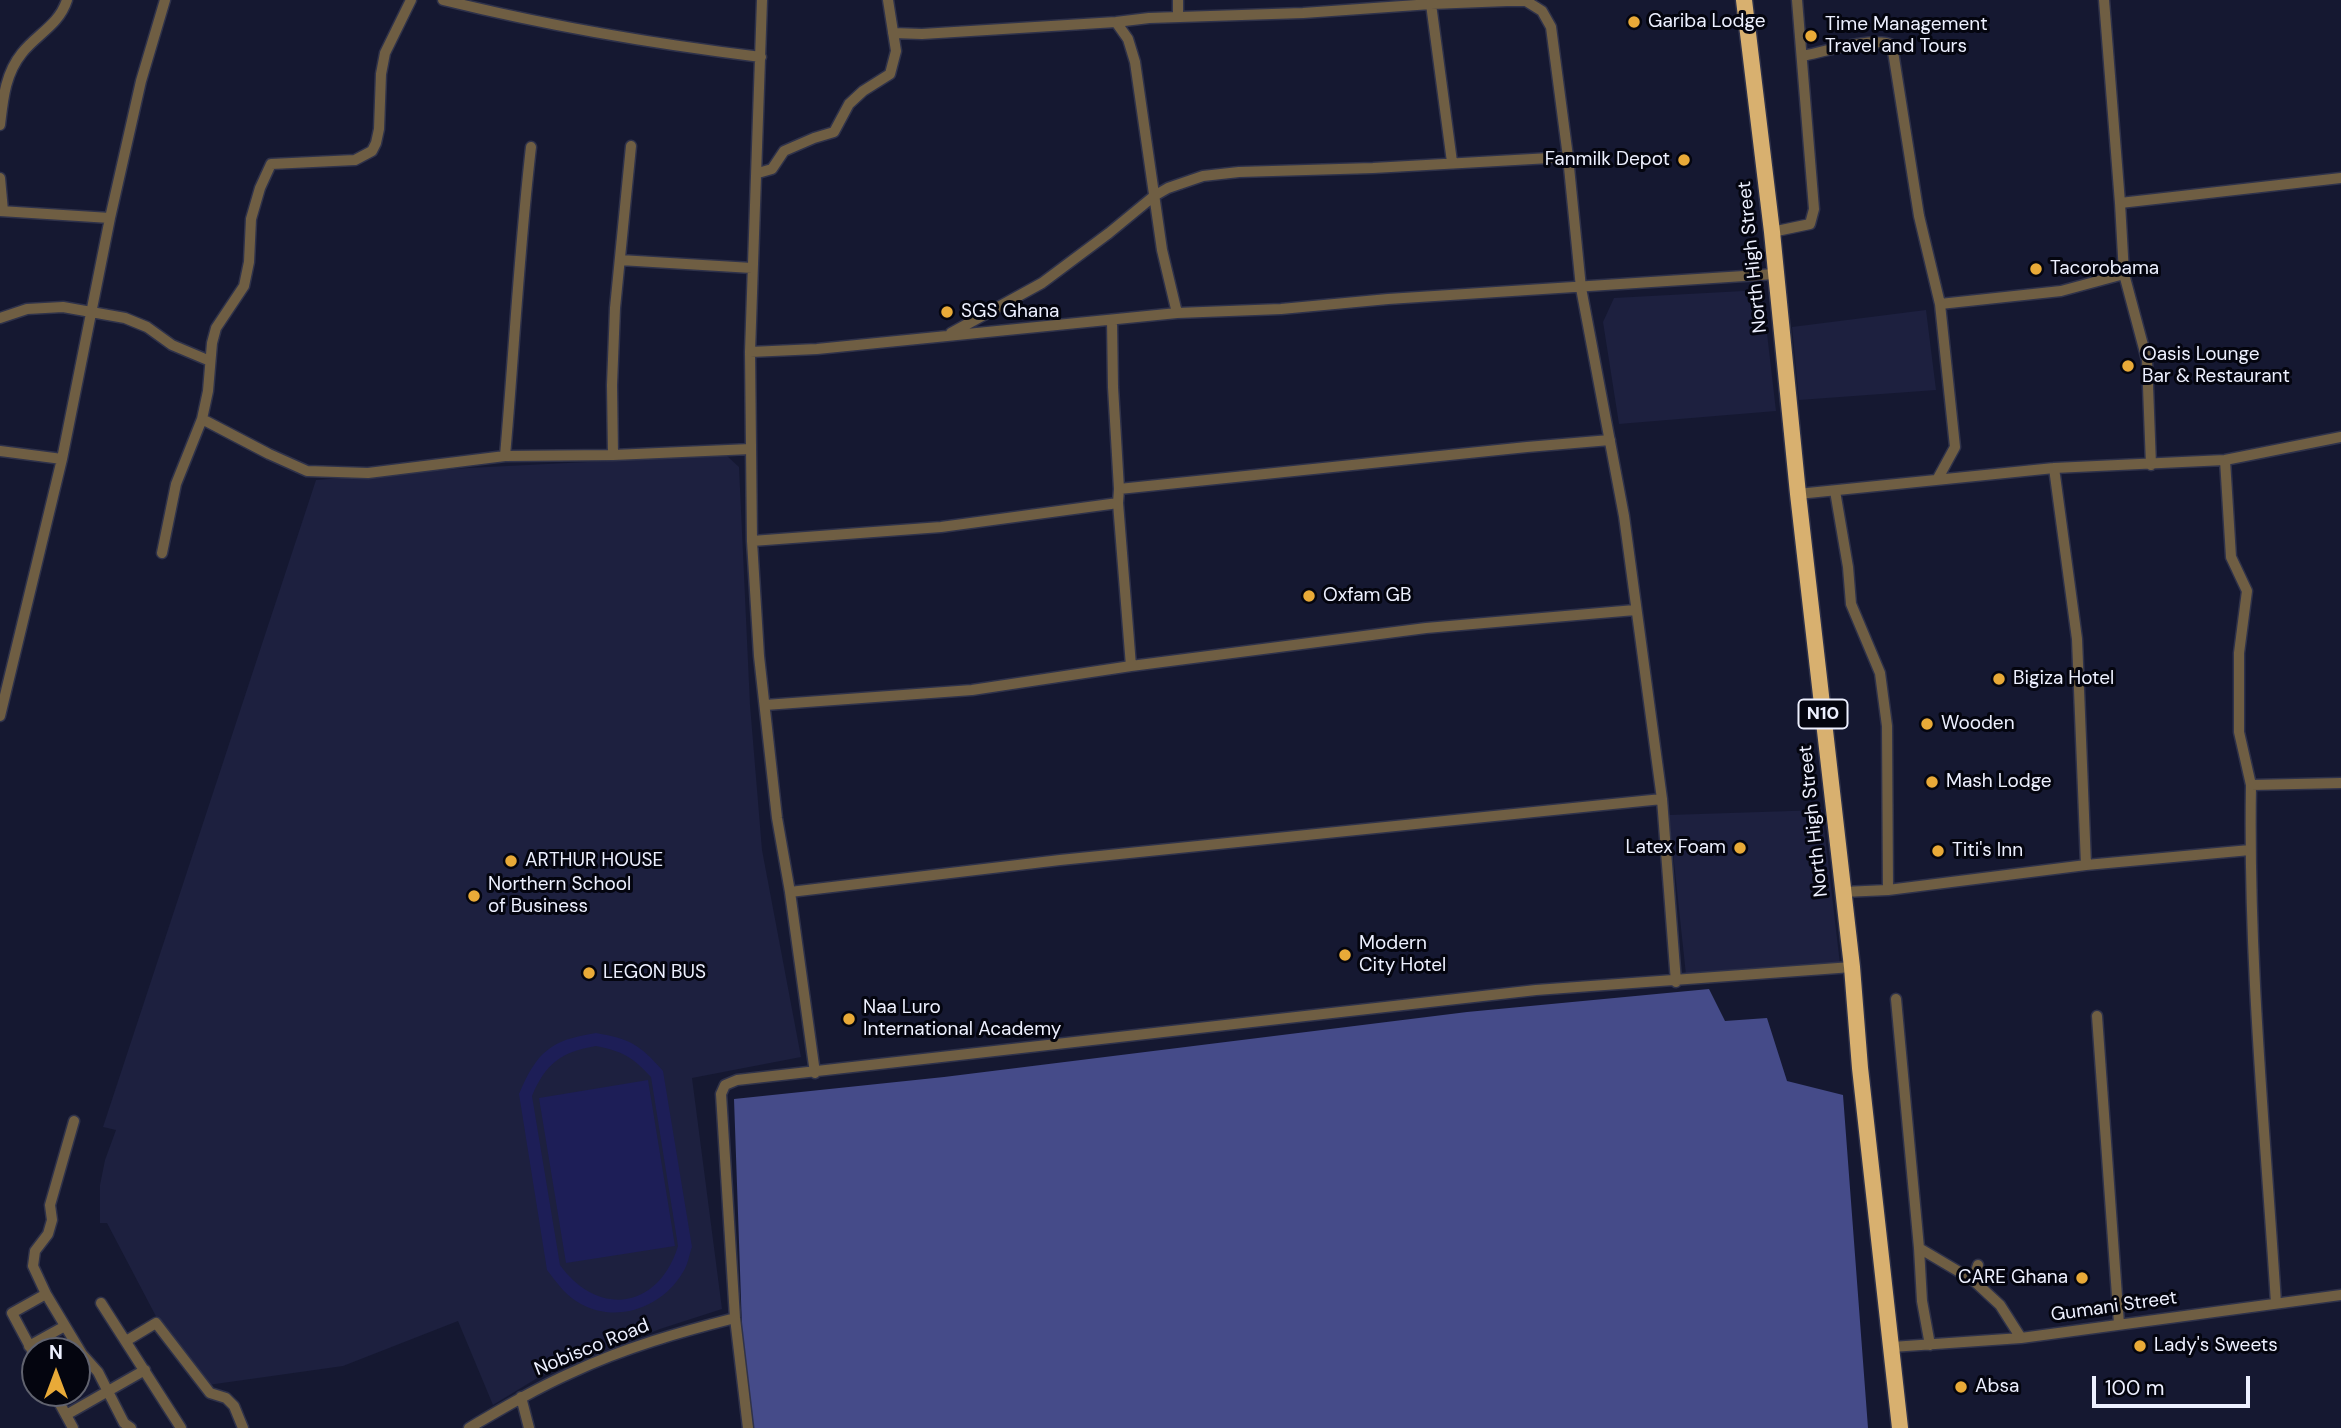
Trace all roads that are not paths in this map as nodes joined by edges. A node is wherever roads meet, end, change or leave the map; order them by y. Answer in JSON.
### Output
{"nodes":[{"id":1,"x":67,"y":0,"type":"edge"},
{"id":2,"x":165,"y":0,"type":"edge"},
{"id":3,"x":411,"y":0,"type":"edge"},
{"id":4,"x":443,"y":0,"type":"edge"},
{"id":5,"x":762,"y":0,"type":"edge"},
{"id":6,"x":888,"y":0,"type":"edge"},
{"id":7,"x":1178,"y":0,"type":"edge"},
{"id":8,"x":1744,"y":0,"type":"edge"},
{"id":9,"x":1797,"y":0,"type":"edge"},
{"id":10,"x":2104,"y":0,"type":"edge"},
{"id":11,"x":1431,"y":4,"type":"junction"},
{"id":12,"x":1178,"y":17,"type":"junction"},
{"id":13,"x":1116,"y":22,"type":"junction"},
{"id":14,"x":893,"y":33,"type":"junction"},
{"id":15,"x":1802,"y":56,"type":"junction"},
{"id":16,"x":761,"y":57,"type":"junction"},
{"id":17,"x":0,"y":125,"type":"edge"},
{"id":18,"x":631,"y":146,"type":"dead end"},
{"id":19,"x":531,"y":147,"type":"dead end"},
{"id":20,"x":1568,"y":157,"type":"junction"},
{"id":21,"x":1452,"y":162,"type":"junction"},
{"id":22,"x":758,"y":173,"type":"junction"},
{"id":23,"x":0,"y":178,"type":"edge"},
{"id":24,"x":2341,"y":178,"type":"edge"},
{"id":25,"x":1154,"y":196,"type":"junction"},
{"id":26,"x":2120,"y":204,"type":"junction"},
{"id":27,"x":1,"y":211,"type":"edge"},
{"id":28,"x":110,"y":218,"type":"junction"},
{"id":29,"x":1772,"y":232,"type":"junction"},
{"id":30,"x":620,"y":260,"type":"junction"},
{"id":31,"x":752,"y":268,"type":"junction"},
{"id":32,"x":1775,"y":274,"type":"junction"},
{"id":33,"x":2124,"y":274,"type":"junction"},
{"id":34,"x":1581,"y":288,"type":"junction"},
{"id":35,"x":1941,"y":304,"type":"junction"},
{"id":36,"x":90,"y":312,"type":"junction"},
{"id":37,"x":1177,"y":313,"type":"junction"},
{"id":38,"x":0,"y":318,"type":"edge"},
{"id":39,"x":1112,"y":320,"type":"junction"},
{"id":40,"x":947,"y":335,"type":"junction"},
{"id":41,"x":750,"y":352,"type":"junction"},
{"id":42,"x":210,"y":361,"type":"junction"},
{"id":43,"x":202,"y":419,"type":"junction"},
{"id":44,"x":2341,"y":437,"type":"edge"},
{"id":45,"x":1611,"y":440,"type":"junction"},
{"id":46,"x":751,"y":449,"type":"junction"},
{"id":47,"x":0,"y":451,"type":"edge"},
{"id":48,"x":613,"y":455,"type":"junction"},
{"id":49,"x":505,"y":456,"type":"junction"},
{"id":50,"x":62,"y":459,"type":"junction"},
{"id":51,"x":2225,"y":460,"type":"junction"},
{"id":52,"x":2151,"y":465,"type":"junction"},
{"id":53,"x":2054,"y":468,"type":"junction"},
{"id":54,"x":1937,"y":480,"type":"junction"},
{"id":55,"x":1119,"y":489,"type":"junction"},
{"id":56,"x":1835,"y":491,"type":"junction"},
{"id":57,"x":1798,"y":494,"type":"junction"},
{"id":58,"x":1118,"y":503,"type":"junction"},
{"id":59,"x":752,"y":541,"type":"junction"},
{"id":60,"x":162,"y":554,"type":"dead end"},
{"id":61,"x":1635,"y":610,"type":"junction"},
{"id":62,"x":1131,"y":666,"type":"junction"},
{"id":63,"x":765,"y":705,"type":"junction"},
{"id":64,"x":0,"y":716,"type":"edge"},
{"id":65,"x":2341,"y":783,"type":"edge"},
{"id":66,"x":2251,"y":785,"type":"junction"},
{"id":67,"x":1662,"y":799,"type":"junction"},
{"id":68,"x":2250,"y":850,"type":"junction"},
{"id":69,"x":2086,"y":865,"type":"junction"},
{"id":70,"x":1888,"y":890,"type":"junction"},
{"id":71,"x":790,"y":892,"type":"junction"},
{"id":72,"x":1843,"y":892,"type":"junction"},
{"id":73,"x":1852,"y":967,"type":"junction"},
{"id":74,"x":1676,"y":982,"type":"junction"},
{"id":75,"x":1896,"y":999,"type":"dead end"},
{"id":76,"x":2097,"y":1016,"type":"dead end"},
{"id":77,"x":815,"y":1073,"type":"junction"},
{"id":78,"x":74,"y":1121,"type":"dead end"},
{"id":79,"x":1919,"y":1248,"type":"junction"},
{"id":80,"x":1978,"y":1265,"type":"dead end"},
{"id":81,"x":1973,"y":1280,"type":"junction"},
{"id":82,"x":46,"y":1294,"type":"junction"},
{"id":83,"x":2341,"y":1295,"type":"edge"},
{"id":84,"x":101,"y":1303,"type":"dead end"},
{"id":85,"x":2276,"y":1303,"type":"junction"},
{"id":86,"x":735,"y":1318,"type":"junction"},
{"id":87,"x":2119,"y":1324,"type":"junction"},
{"id":88,"x":65,"y":1326,"type":"junction"},
{"id":89,"x":25,"y":1337,"type":"edge"},
{"id":90,"x":46,"y":1337,"type":"edge"},
{"id":91,"x":2021,"y":1338,"type":"junction"},
{"id":92,"x":126,"y":1341,"type":"junction"},
{"id":93,"x":1930,"y":1345,"type":"junction"},
{"id":94,"x":1892,"y":1348,"type":"junction"},
{"id":95,"x":145,"y":1370,"type":"junction"},
{"id":96,"x":107,"y":1391,"type":"junction"},
{"id":97,"x":521,"y":1397,"type":"junction"},
{"id":98,"x":62,"y":1407,"type":"edge"},
{"id":99,"x":66,"y":1415,"type":"junction"},
{"id":100,"x":123,"y":1426,"type":"edge"},
{"id":101,"x":73,"y":1428,"type":"edge"},
{"id":102,"x":181,"y":1428,"type":"edge"},
{"id":103,"x":243,"y":1428,"type":"edge"},
{"id":104,"x":469,"y":1428,"type":"edge"},
{"id":105,"x":529,"y":1428,"type":"edge"},
{"id":106,"x":748,"y":1428,"type":"edge"},
{"id":107,"x":1900,"y":1428,"type":"edge"}],
"edges":[{"from":1,"to":17,"type":"street"},
{"from":2,"to":28,"type":"street"},
{"from":3,"to":42,"type":"street"},
{"from":4,"to":16,"type":"street"},
{"from":5,"to":16,"type":"street"},
{"from":6,"to":14,"type":"street"},
{"from":7,"to":12,"type":"street"},
{"from":8,"to":29,"type":"highway","name":"North High Street","number":"N10"},
{"from":9,"to":15,"type":"street"},
{"from":10,"to":26,"type":"street"},
{"from":11,"to":12,"type":"street"},
{"from":11,"to":20,"type":"street"},
{"from":11,"to":21,"type":"street"},
{"from":12,"to":13,"type":"street"},
{"from":13,"to":14,"type":"street"},
{"from":13,"to":25,"type":"street"},
{"from":14,"to":22,"type":"street"},
{"from":15,"to":29,"type":"street"},
{"from":15,"to":35,"type":"street"},
{"from":16,"to":22,"type":"street"},
{"from":18,"to":30,"type":"street"},
{"from":19,"to":49,"type":"street"},
{"from":20,"to":21,"type":"street"},
{"from":20,"to":34,"type":"street"},
{"from":21,"to":25,"type":"street"},
{"from":22,"to":31,"type":"street"},
{"from":23,"to":27,"type":"street"},
{"from":24,"to":26,"type":"street"},
{"from":25,"to":37,"type":"street"},
{"from":25,"to":40,"type":"street"},
{"from":26,"to":33,"type":"street"},
{"from":27,"to":28,"type":"street"},
{"from":28,"to":36,"type":"street"},
{"from":29,"to":32,"type":"highway","name":"North High Street","number":"N10"},
{"from":30,"to":31,"type":"street"},
{"from":30,"to":48,"type":"street"},
{"from":31,"to":41,"type":"street"},
{"from":32,"to":34,"type":"street"},
{"from":32,"to":57,"type":"highway","name":"North High Street","number":"N10"},
{"from":33,"to":35,"type":"street"},
{"from":33,"to":52,"type":"street"},
{"from":34,"to":37,"type":"street"},
{"from":34,"to":45,"type":"street"},
{"from":35,"to":54,"type":"street"},
{"from":36,"to":38,"type":"street"},
{"from":36,"to":42,"type":"street"},
{"from":36,"to":50,"type":"street"},
{"from":37,"to":39,"type":"street"},
{"from":39,"to":40,"type":"street"},
{"from":39,"to":55,"type":"street"},
{"from":40,"to":41,"type":"street"},
{"from":41,"to":46,"type":"street"},
{"from":42,"to":43,"type":"street"},
{"from":43,"to":49,"type":"street"},
{"from":43,"to":60,"type":"street"},
{"from":44,"to":51,"type":"street"},
{"from":45,"to":55,"type":"street"},
{"from":45,"to":61,"type":"street"},
{"from":46,"to":48,"type":"street"},
{"from":46,"to":59,"type":"street"},
{"from":47,"to":50,"type":"street"},
{"from":48,"to":49,"type":"street"},
{"from":50,"to":64,"type":"street"},
{"from":51,"to":52,"type":"street"},
{"from":51,"to":66,"type":"street"},
{"from":52,"to":53,"type":"street"},
{"from":53,"to":54,"type":"street"},
{"from":53,"to":69,"type":"street"},
{"from":54,"to":56,"type":"street"},
{"from":55,"to":58,"type":"street"},
{"from":56,"to":57,"type":"street"},
{"from":56,"to":70,"type":"street"},
{"from":57,"to":72,"type":"highway","name":"North High Street","number":"N10"},
{"from":58,"to":59,"type":"street"},
{"from":58,"to":62,"type":"street"},
{"from":59,"to":63,"type":"street"},
{"from":61,"to":62,"type":"street"},
{"from":61,"to":67,"type":"street"},
{"from":62,"to":63,"type":"street"},
{"from":63,"to":71,"type":"street"},
{"from":65,"to":66,"type":"street"},
{"from":66,"to":68,"type":"street"},
{"from":67,"to":71,"type":"street"},
{"from":67,"to":74,"type":"street"},
{"from":68,"to":69,"type":"street"},
{"from":68,"to":85,"type":"street"},
{"from":69,"to":70,"type":"street"},
{"from":70,"to":72,"type":"street"},
{"from":71,"to":77,"type":"street"},
{"from":72,"to":73,"type":"highway","name":"North High Street","number":"N10"},
{"from":73,"to":74,"type":"street"},
{"from":73,"to":94,"type":"highway","name":"North High Street","number":"N10"},
{"from":74,"to":77,"type":"street"},
{"from":75,"to":79,"type":"street"},
{"from":76,"to":87,"type":"street"},
{"from":77,"to":86,"type":"street"},
{"from":78,"to":82,"type":"street"},
{"from":79,"to":81,"type":"street"},
{"from":79,"to":93,"type":"street"},
{"from":80,"to":81,"type":"street"},
{"from":81,"to":91,"type":"street"},
{"from":82,"to":88,"type":"street"},
{"from":82,"to":89,"type":"street"},
{"from":83,"to":85,"type":"street","name":"Gumani Street"},
{"from":84,"to":92,"type":"street"},
{"from":85,"to":87,"type":"street","name":"Gumani Street"},
{"from":86,"to":97,"type":"street","name":"Nobisco Road"},
{"from":86,"to":106,"type":"street"},
{"from":87,"to":91,"type":"street","name":"Gumani Street"},
{"from":88,"to":90,"type":"street"},
{"from":88,"to":96,"type":"street"},
{"from":91,"to":93,"type":"street","name":"Gumani Street"},
{"from":92,"to":95,"type":"street"},
{"from":92,"to":103,"type":"street"},
{"from":93,"to":94,"type":"street","name":"Gumani Street"},
{"from":94,"to":107,"type":"highway","name":"North High Street","number":"N10"},
{"from":95,"to":96,"type":"street"},
{"from":95,"to":102,"type":"street"},
{"from":96,"to":99,"type":"street"},
{"from":96,"to":100,"type":"street"},
{"from":97,"to":104,"type":"street","name":"Nobisco Road"},
{"from":97,"to":105,"type":"street"},
{"from":98,"to":99,"type":"street"},
{"from":99,"to":101,"type":"street"}]}
